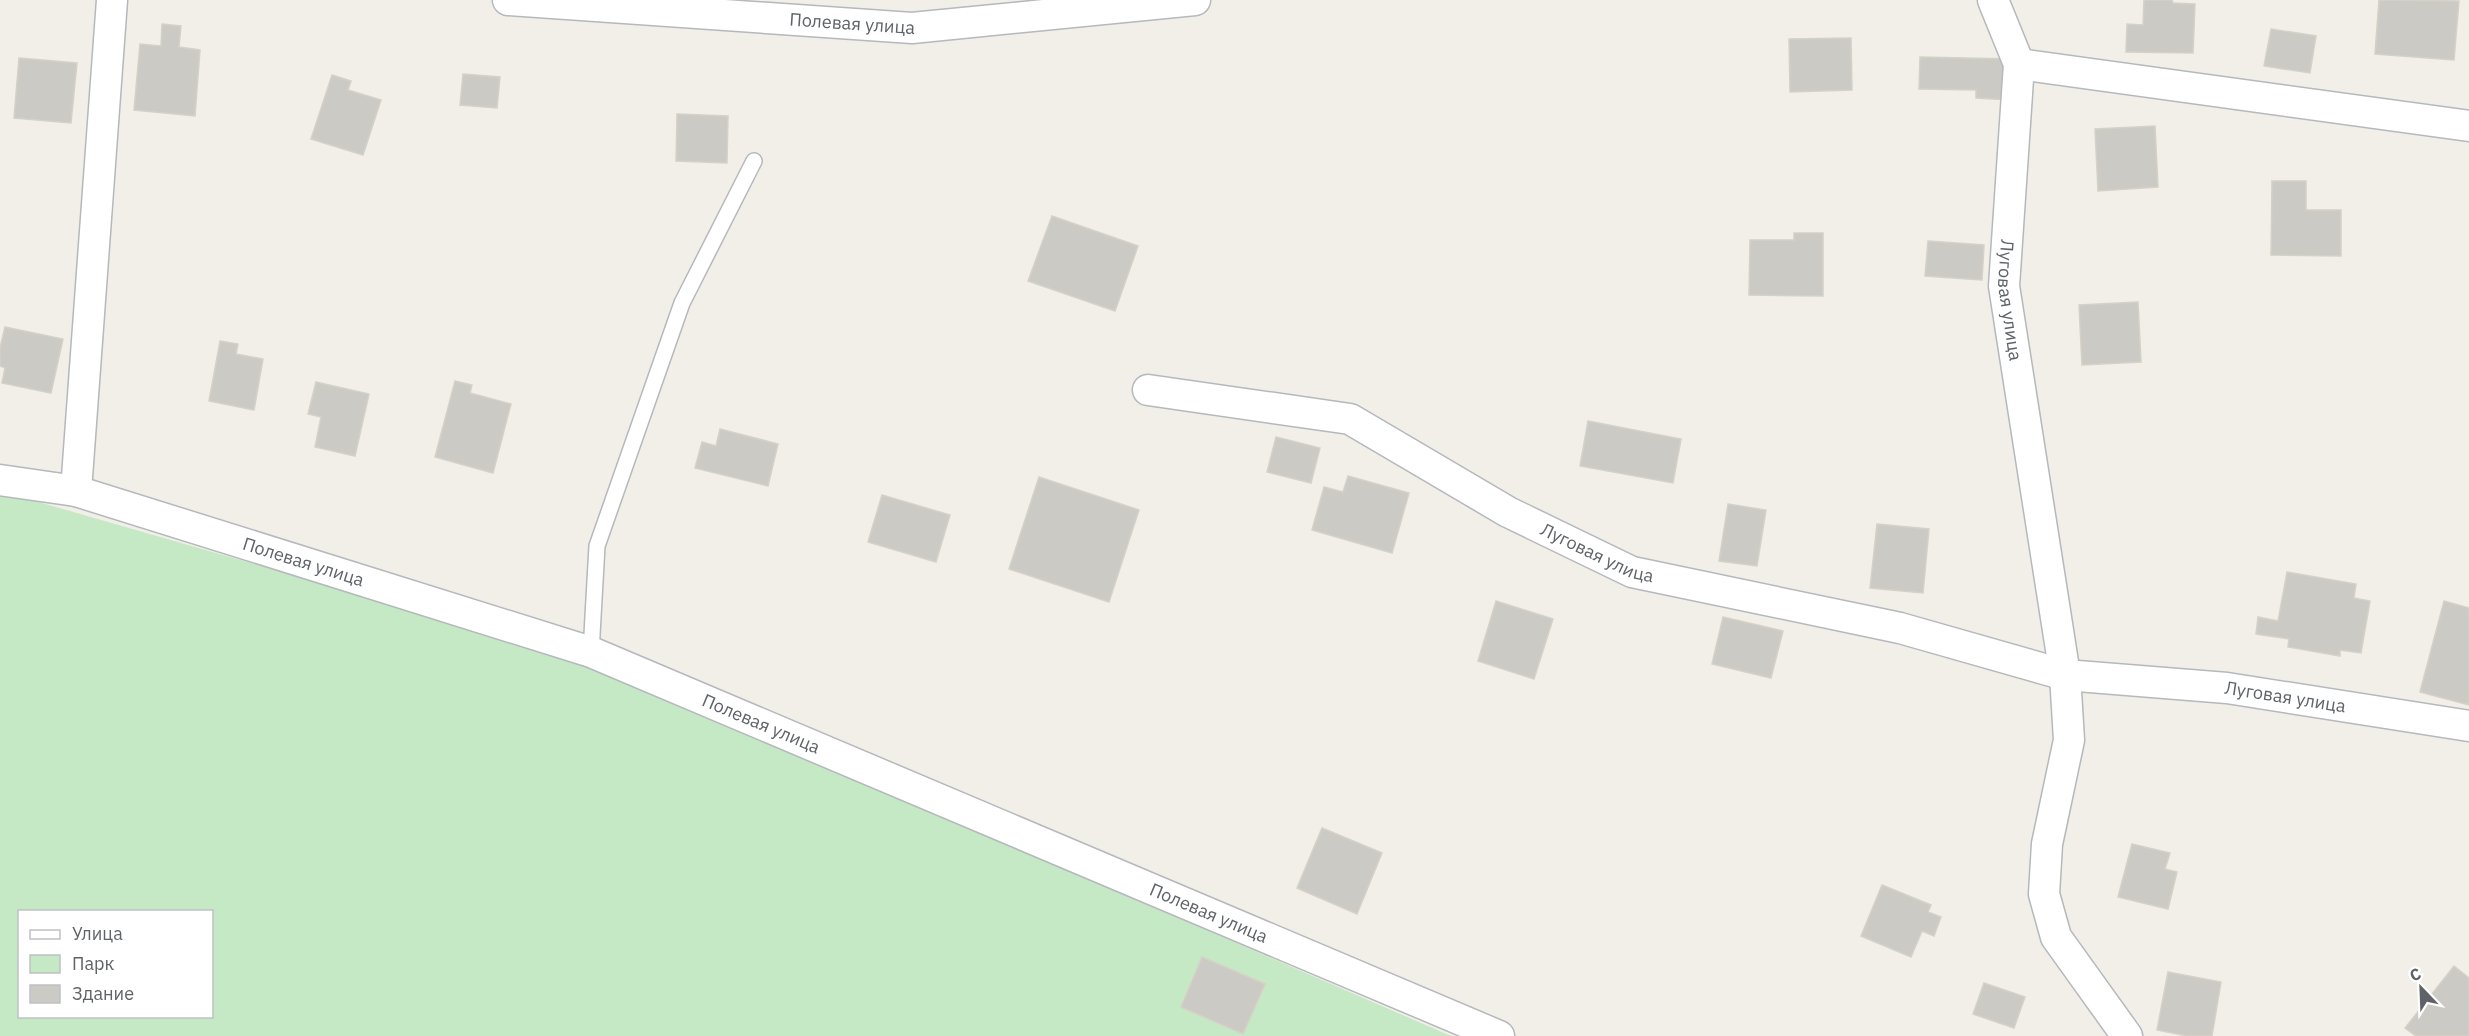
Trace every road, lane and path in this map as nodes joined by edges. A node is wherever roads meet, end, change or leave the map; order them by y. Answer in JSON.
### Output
{"nodes":[{"id":1,"x":112,"y":0,"type":"edge"},
{"id":2,"x":508,"y":0,"type":"edge"},
{"id":3,"x":1195,"y":0,"type":"edge"},
{"id":4,"x":1993,"y":0,"type":"edge"},
{"id":5,"x":2019,"y":64,"type":"junction"},
{"id":6,"x":2469,"y":126,"type":"edge"},
{"id":7,"x":754,"y":161,"type":"dead end"},
{"id":8,"x":1148,"y":390,"type":"dead end"},
{"id":9,"x":0,"y":480,"type":"edge"},
{"id":10,"x":76,"y":491,"type":"junction"},
{"id":11,"x":591,"y":652,"type":"junction"},
{"id":12,"x":2065,"y":675,"type":"junction"},
{"id":13,"x":2469,"y":726,"type":"edge"},
{"id":14,"x":1499,"y":1036,"type":"edge"},
{"id":15,"x":2127,"y":1036,"type":"edge"}],
"edges":[{"from":1,"to":10,"type":"street"},
{"from":2,"to":3,"type":"street","name":"Полевая улица"},
{"from":4,"to":5,"type":"street","name":"Луговая улица"},
{"from":5,"to":6,"type":"street"},
{"from":5,"to":12,"type":"street","name":"Луговая улица"},
{"from":7,"to":11,"type":"lane"},
{"from":8,"to":12,"type":"street","name":"Луговая улица"},
{"from":9,"to":10,"type":"street","name":"Полевая улица"},
{"from":10,"to":11,"type":"street","name":"Полевая улица"},
{"from":11,"to":14,"type":"street","name":"Полевая улица"},
{"from":12,"to":13,"type":"street","name":"Луговая улица"},
{"from":12,"to":15,"type":"street","name":"Луговая улица"}]}
